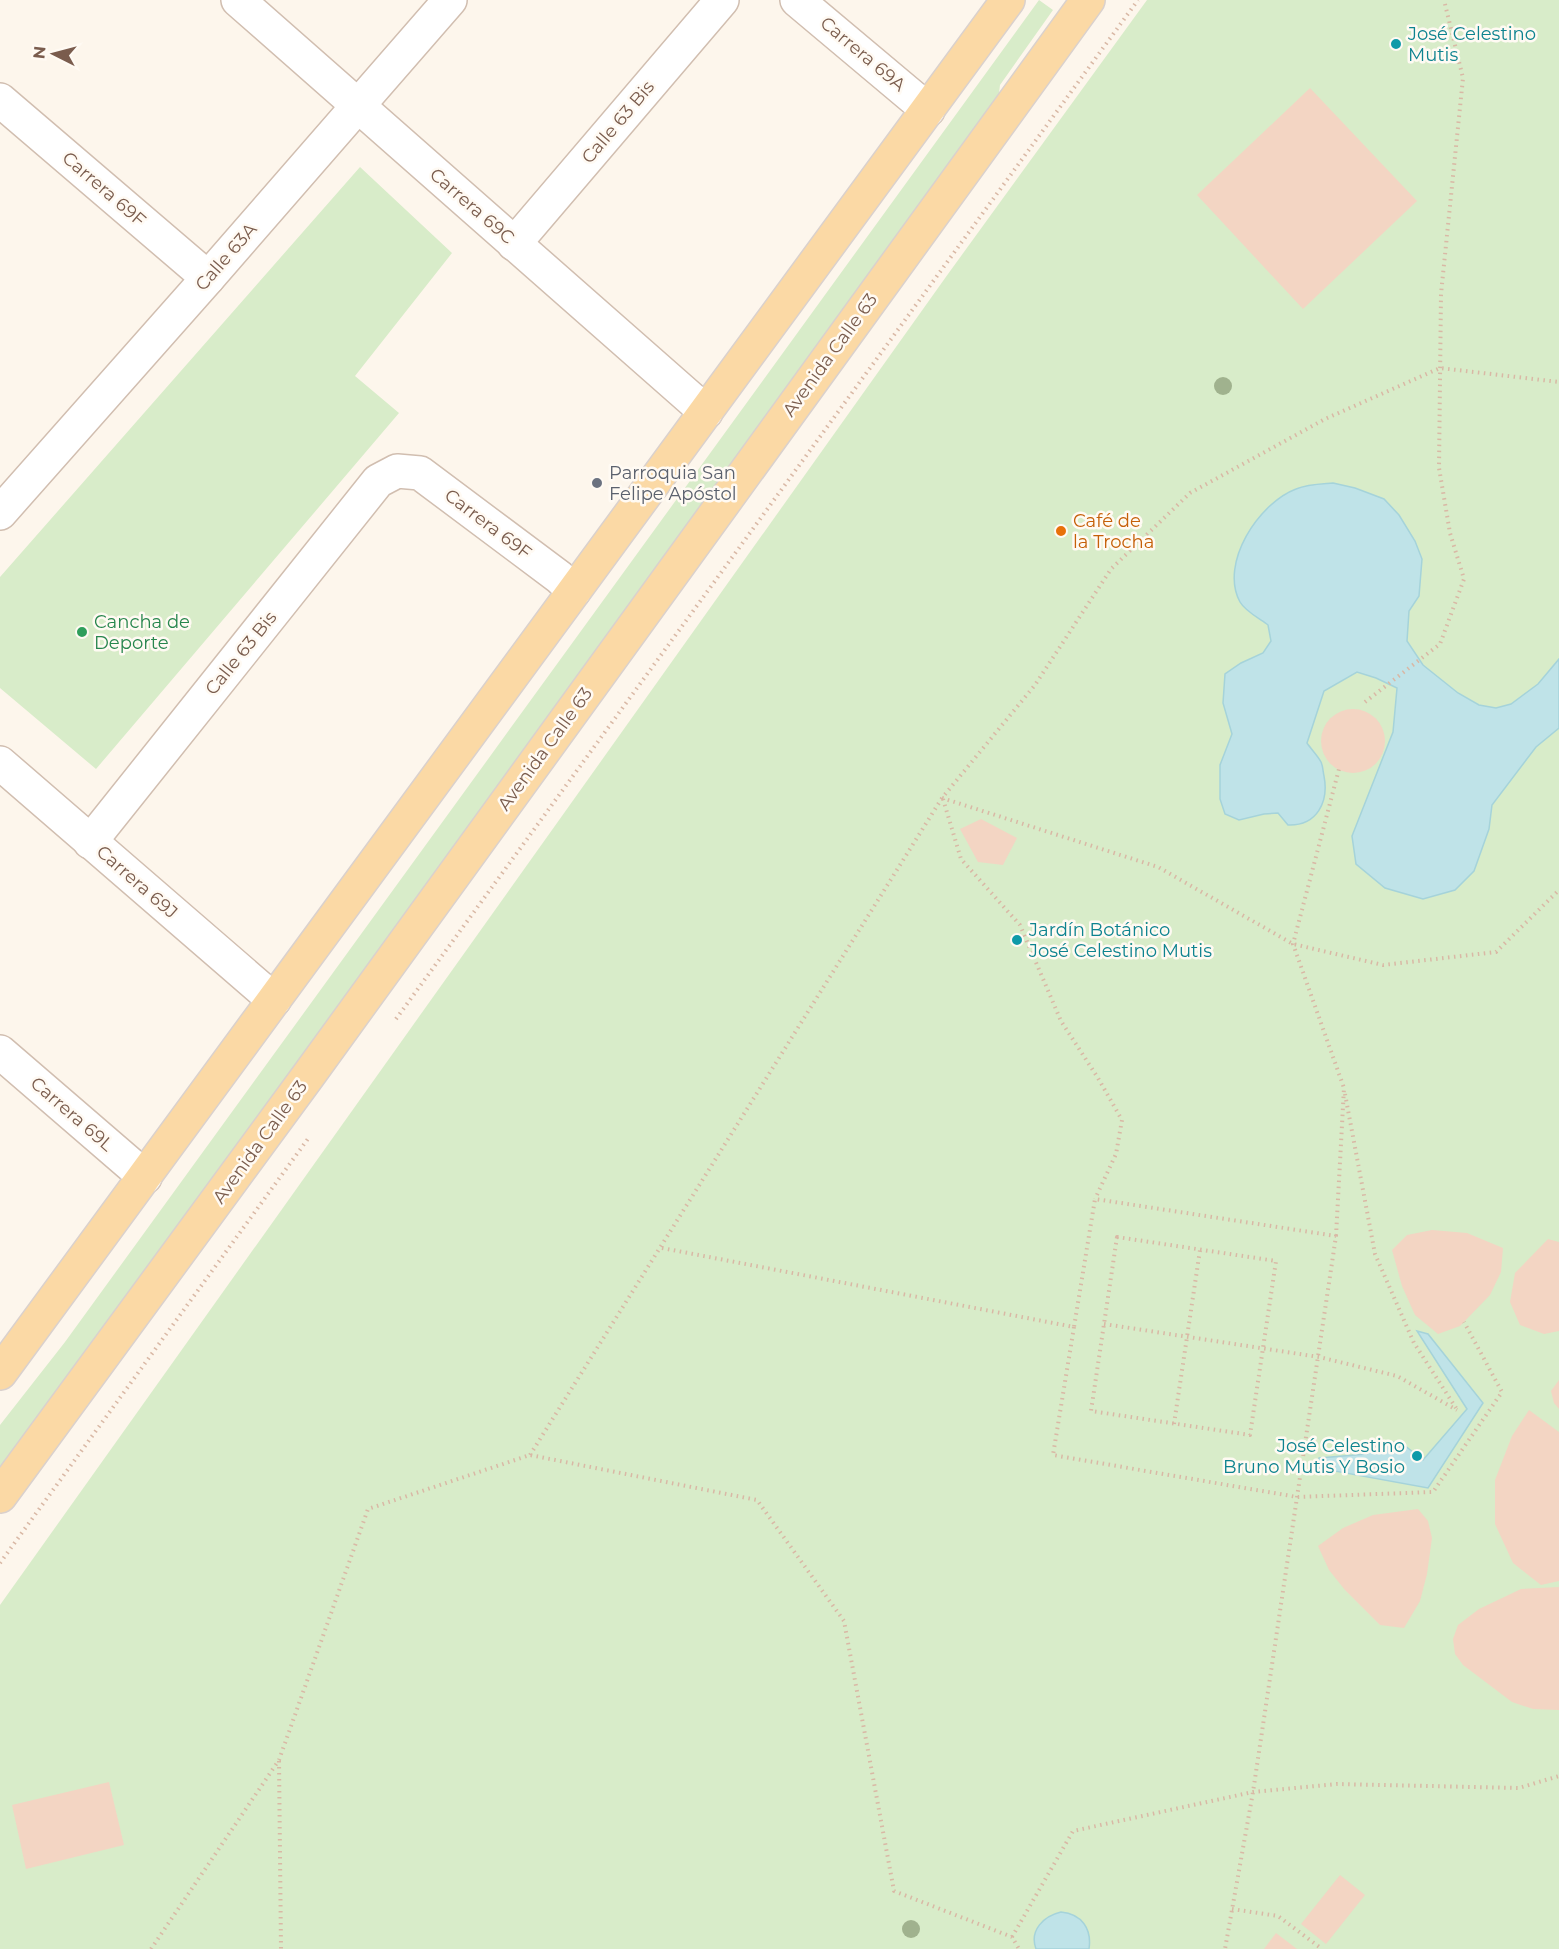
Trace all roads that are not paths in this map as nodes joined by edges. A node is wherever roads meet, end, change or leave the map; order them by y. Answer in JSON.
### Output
{"nodes":[{"id":1,"x":238,"y":0,"type":"edge"},
{"id":2,"x":450,"y":0,"type":"edge"},
{"id":3,"x":722,"y":0,"type":"edge"},
{"id":4,"x":797,"y":0,"type":"edge"},
{"id":5,"x":1008,"y":0,"type":"edge"},
{"id":6,"x":1088,"y":0,"type":"edge"},
{"id":7,"x":0,"y":100,"type":"edge"},
{"id":8,"x":358,"y":106,"type":"junction"},
{"id":9,"x":928,"y":110,"type":"junction"},
{"id":10,"x":514,"y":244,"type":"junction"},
{"id":11,"x":208,"y":278,"type":"junction"},
{"id":12,"x":706,"y":412,"type":"junction"},
{"id":13,"x":397,"y":471,"type":"joint"},
{"id":14,"x":6,"y":493,"type":"edge"},
{"id":15,"x":574,"y":591,"type":"junction"},
{"id":16,"x":0,"y":763,"type":"edge"},
{"id":17,"x":90,"y":842,"type":"junction"},
{"id":18,"x":274,"y":1000,"type":"junction"},
{"id":19,"x":0,"y":1052,"type":"edge"},
{"id":20,"x":145,"y":1176,"type":"junction"},
{"id":21,"x":0,"y":1372,"type":"edge"},
{"id":22,"x":0,"y":1496,"type":"edge"}],
"edges":[{"from":1,"to":8,"type":"street","name":"Carrera 69C"},
{"from":2,"to":8,"type":"street","name":"Calle 63A"},
{"from":3,"to":10,"type":"street","name":"Calle 63 Bis"},
{"from":4,"to":9,"type":"street","name":"Carrera 69A"},
{"from":5,"to":9,"type":"main road"},
{"from":6,"to":22,"type":"main road","name":"Avenida Calle 63"},
{"from":7,"to":11,"type":"street","name":"Carrera 69F"},
{"from":8,"to":10,"type":"street","name":"Carrera 69C"},
{"from":8,"to":11,"type":"street","name":"Calle 63A"},
{"from":9,"to":12,"type":"main road"},
{"from":10,"to":12,"type":"street","name":"Carrera 69C"},
{"from":11,"to":14,"type":"street","name":"Calle 63A"},
{"from":12,"to":15,"type":"main road"},
{"from":13,"to":15,"type":"street","name":"Carrera 69F"},
{"from":13,"to":17,"type":"street","name":"Calle 63 Bis"},
{"from":15,"to":18,"type":"main road"},
{"from":16,"to":17,"type":"street","name":"Carrera 69J"},
{"from":17,"to":18,"type":"street","name":"Carrera 69J"},
{"from":18,"to":20,"type":"main road"},
{"from":19,"to":20,"type":"street","name":"Carrera 69L"},
{"from":20,"to":21,"type":"main road"}]}
